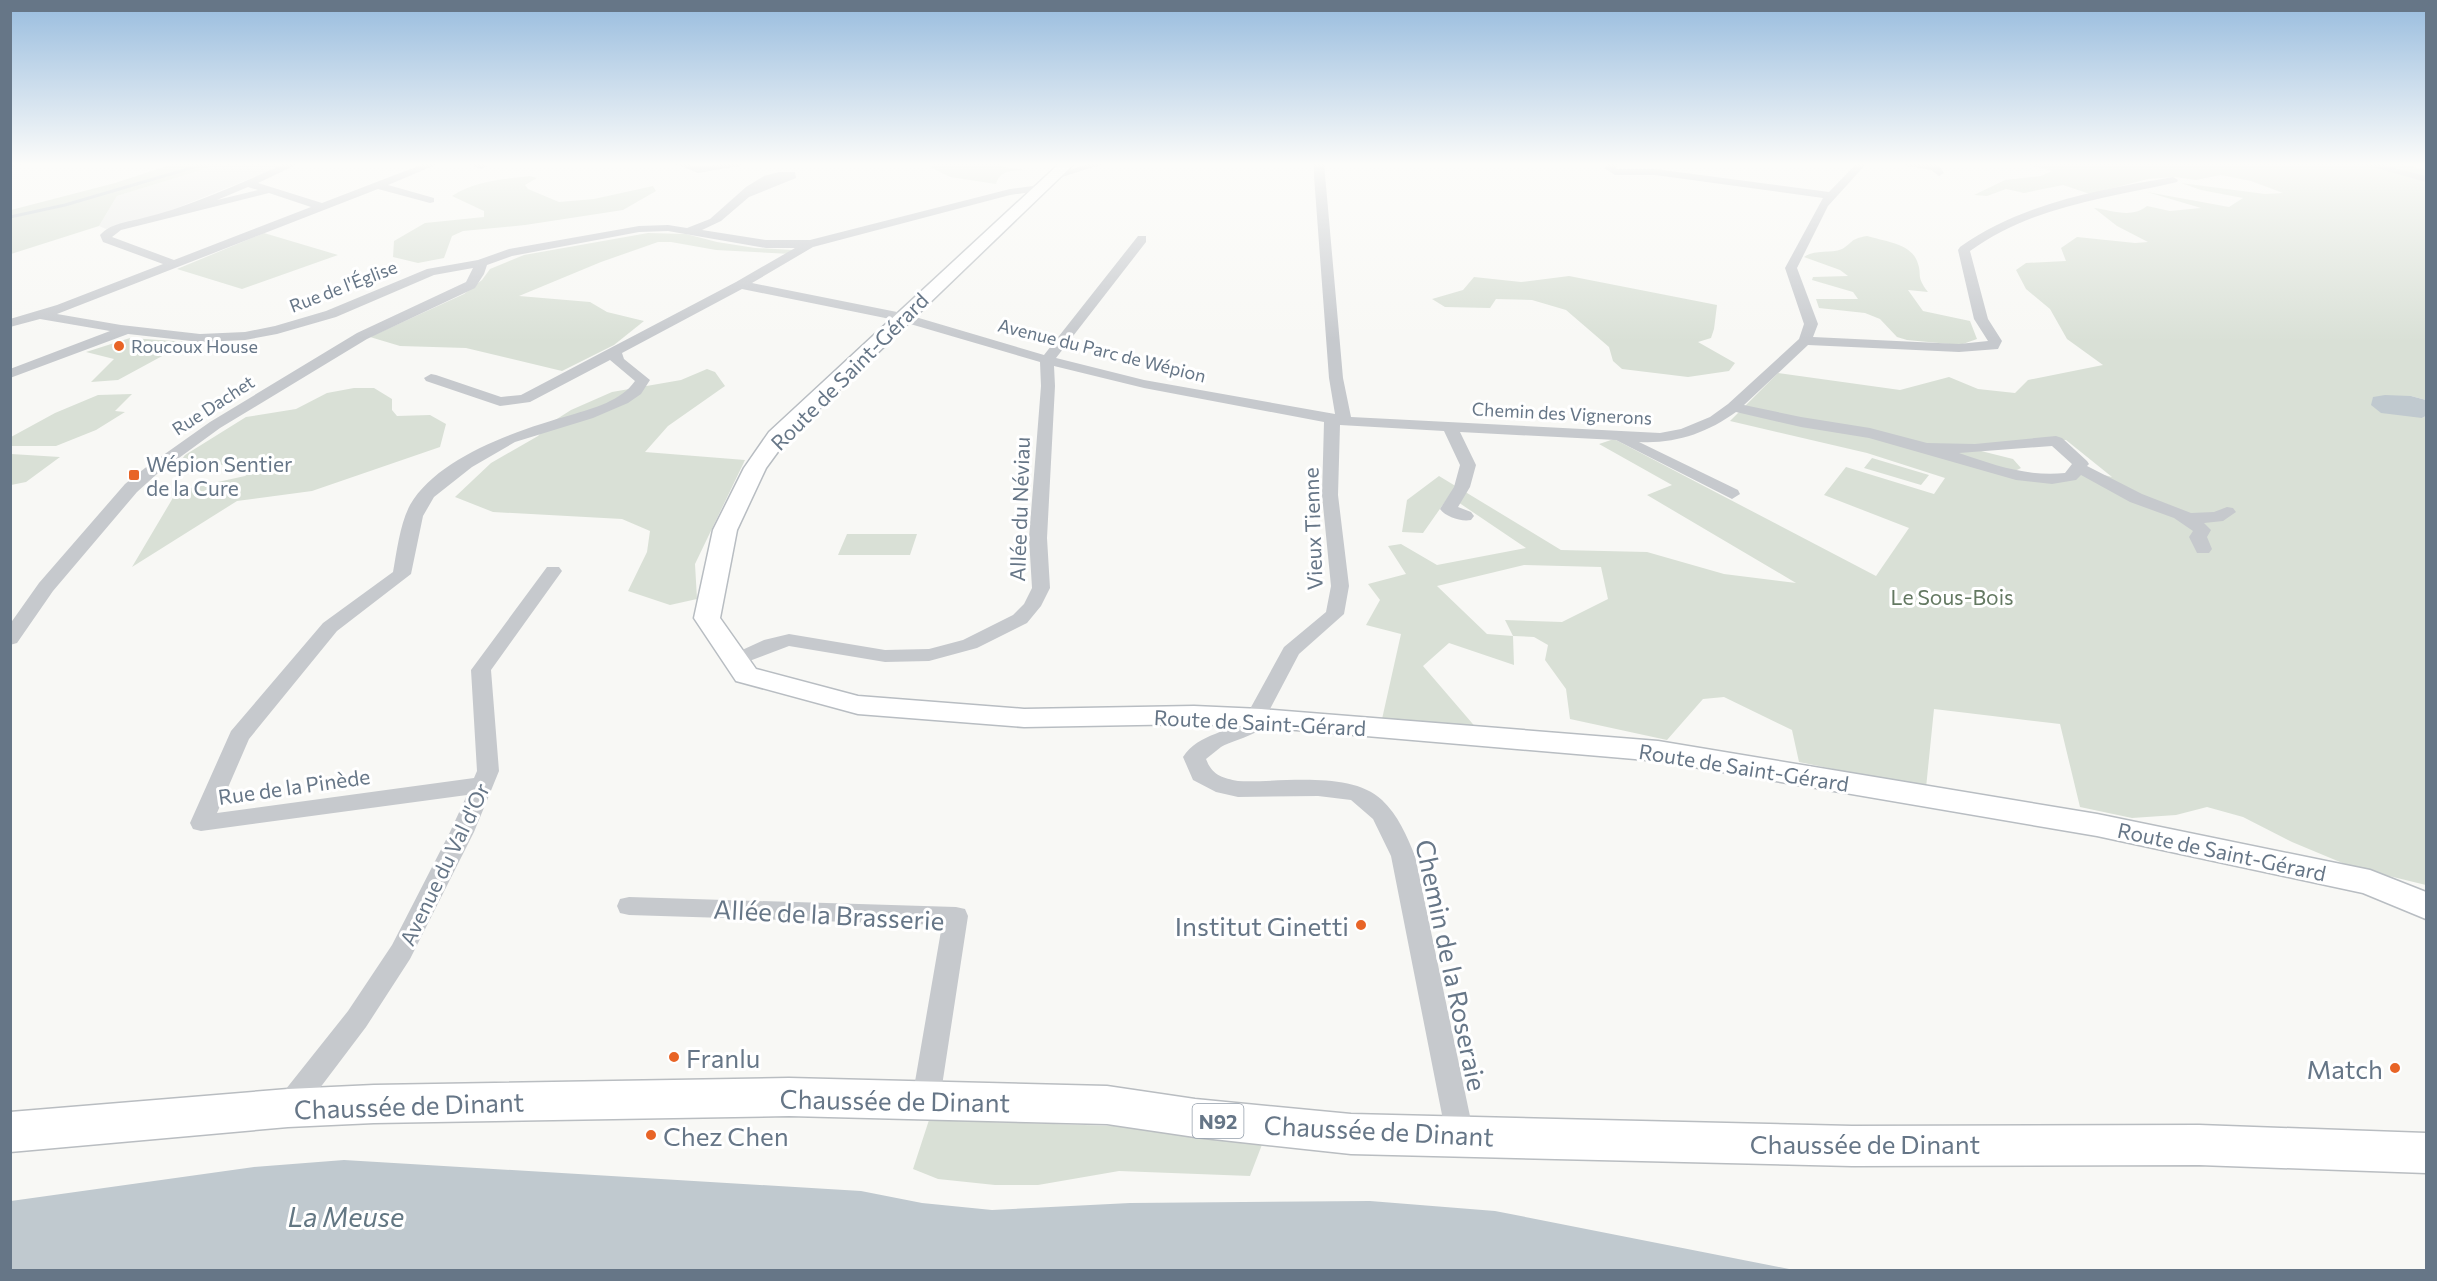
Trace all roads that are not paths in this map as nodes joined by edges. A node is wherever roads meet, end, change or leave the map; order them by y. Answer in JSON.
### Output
{"nodes":[{"id":1,"x":138,"y":223,"type":"edge"},
{"id":2,"x":279,"y":223,"type":"edge"},
{"id":3,"x":707,"y":223,"type":"edge"},
{"id":4,"x":889,"y":223,"type":"edge"},
{"id":5,"x":1003,"y":223,"type":"edge"},
{"id":6,"x":1322,"y":223,"type":"edge"},
{"id":7,"x":1814,"y":223,"type":"edge"},
{"id":8,"x":2009,"y":223,"type":"edge"},
{"id":9,"x":691,"y":230,"type":"junction"},
{"id":10,"x":1142,"y":239,"type":"dead end"},
{"id":11,"x":810,"y":243,"type":"junction"},
{"id":12,"x":481,"y":263,"type":"junction"},
{"id":13,"x":174,"y":264,"type":"junction"},
{"id":14,"x":740,"y":285,"type":"junction"},
{"id":15,"x":42,"y":315,"type":"junction"},
{"id":16,"x":902,"y":317,"type":"junction"},
{"id":17,"x":10,"y":323,"type":"edge"},
{"id":18,"x":128,"y":329,"type":"junction"},
{"id":19,"x":1805,"y":341,"type":"junction"},
{"id":20,"x":615,"y":352,"type":"junction"},
{"id":21,"x":1047,"y":360,"type":"junction"},
{"id":22,"x":10,"y":374,"type":"edge"},
{"id":23,"x":431,"y":378,"type":"dead end"},
{"id":24,"x":1733,"y":407,"type":"junction"},
{"id":25,"x":1338,"y":420,"type":"junction"},
{"id":26,"x":1449,"y":426,"type":"junction"},
{"id":27,"x":1616,"y":436,"type":"junction"},
{"id":28,"x":1927,"y":448,"type":"junction"},
{"id":29,"x":2079,"y":469,"type":"junction"},
{"id":30,"x":1732,"y":494,"type":"dead end"},
{"id":31,"x":2227,"y":512,"type":"dead end"},
{"id":32,"x":1465,"y":516,"type":"dead end"},
{"id":33,"x":2192,"y":518,"type":"junction"},
{"id":34,"x":2203,"y":549,"type":"dead end"},
{"id":35,"x":553,"y":571,"type":"dead end"},
{"id":36,"x":10,"y":639,"type":"edge"},
{"id":37,"x":736,"y":660,"type":"junction"},
{"id":38,"x":1261,"y":718,"type":"junction"},
{"id":39,"x":482,"y":785,"type":"junction"},
{"id":40,"x":629,"y":906,"type":"dead end"},
{"id":41,"x":2427,"y":906,"type":"edge"},
{"id":42,"x":926,"y":1099,"type":"junction"},
{"id":43,"x":288,"y":1108,"type":"junction"},
{"id":44,"x":10,"y":1132,"type":"edge"},
{"id":45,"x":1460,"y":1136,"type":"junction"},
{"id":46,"x":2427,"y":1153,"type":"edge"}],
"edges":[{"from":1,"to":13,"type":"street"},
{"from":2,"to":13,"type":"street"},
{"from":3,"to":9,"type":"street"},
{"from":4,"to":11,"type":"street","name":"Rue de l'Église"},
{"from":5,"to":16,"type":"main road","name":"Route de Saint-Gérard"},
{"from":6,"to":25,"type":"street","name":"Vieux Tienne"},
{"from":7,"to":19,"type":"street"},
{"from":8,"to":19,"type":"street"},
{"from":9,"to":11,"type":"street","name":"Rue de l'Église"},
{"from":9,"to":12,"type":"street","name":"Rue de l'Église"},
{"from":10,"to":21,"type":"street"},
{"from":11,"to":14,"type":"street"},
{"from":12,"to":18,"type":"street","name":"Rue de l'Église"},
{"from":12,"to":36,"type":"street","name":"Rue Dachet"},
{"from":13,"to":15,"type":"street"},
{"from":14,"to":16,"type":"street"},
{"from":14,"to":20,"type":"street"},
{"from":15,"to":17,"type":"street"},
{"from":15,"to":18,"type":"street","name":"Rue de l'Église"},
{"from":16,"to":21,"type":"street","name":"Avenue du Parc de Wépion"},
{"from":16,"to":37,"type":"main road","name":"Route de Saint-Gérard"},
{"from":18,"to":22,"type":"street"},
{"from":19,"to":24,"type":"street","name":"Chemin des Vignerons"},
{"from":20,"to":23,"type":"street"},
{"from":20,"to":39,"type":"street","name":"Rue de la Pinède"},
{"from":21,"to":25,"type":"street","name":"Avenue du Parc de Wépion"},
{"from":21,"to":37,"type":"street","name":"Allée du Néviau"},
{"from":24,"to":27,"type":"street","name":"Chemin des Vignerons"},
{"from":24,"to":28,"type":"street"},
{"from":25,"to":26,"type":"street","name":"Chemin des Vignerons"},
{"from":25,"to":38,"type":"street","name":"Vieux Tienne"},
{"from":26,"to":27,"type":"street","name":"Chemin des Vignerons"},
{"from":26,"to":32,"type":"street"},
{"from":27,"to":30,"type":"street"},
{"from":28,"to":29,"type":"street"},
{"from":28,"to":29,"type":"street"},
{"from":29,"to":33,"type":"street"},
{"from":31,"to":33,"type":"street"},
{"from":33,"to":34,"type":"street"},
{"from":35,"to":39,"type":"street","name":"Avenue du Val d'Or"},
{"from":37,"to":38,"type":"main road","name":"Route de Saint-Gérard"},
{"from":38,"to":41,"type":"main road","name":"Route de Saint-Gérard"},
{"from":38,"to":45,"type":"street","name":"Chemin de la Roseraie"},
{"from":39,"to":43,"type":"street","name":"Avenue du Val d'Or"},
{"from":40,"to":42,"type":"street","name":"Allée de la Brasserie"},
{"from":42,"to":43,"type":"main road","name":"Chaussée de Dinant","number":"N92"},
{"from":42,"to":45,"type":"main road","name":"Chaussée de Dinant","number":"N92"},
{"from":43,"to":44,"type":"main road","name":"Chaussée de Dinant","number":"N92"},
{"from":45,"to":46,"type":"main road","name":"Chaussée de Dinant","number":"N92"}]}
